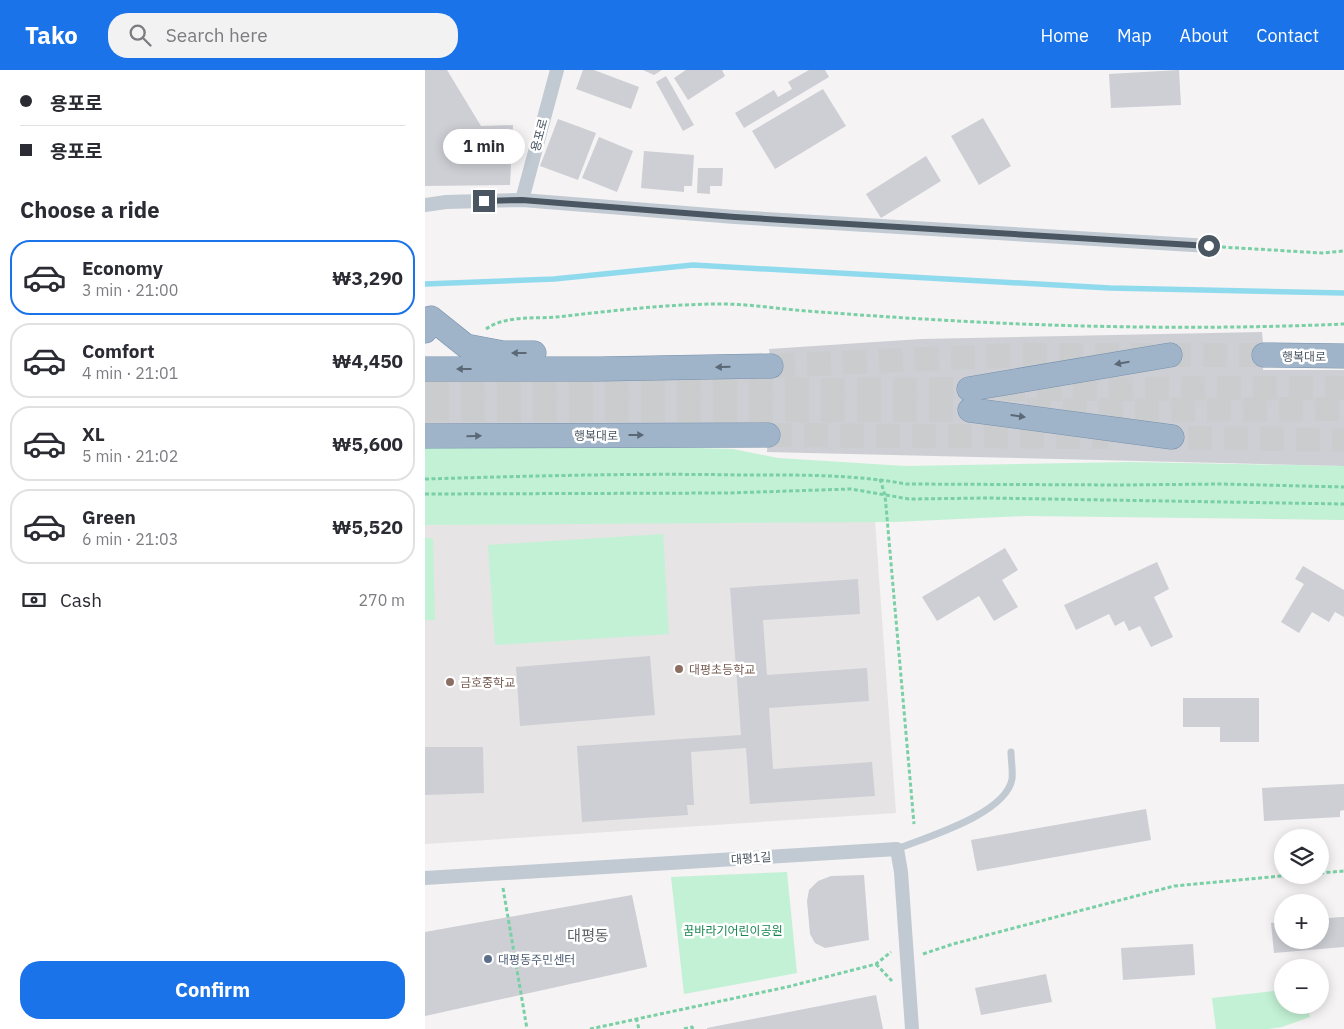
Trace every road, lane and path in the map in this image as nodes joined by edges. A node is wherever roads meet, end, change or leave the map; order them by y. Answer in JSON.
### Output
{"nodes":[{"id":1,"x":557,"y":70,"type":"edge"},
{"id":2,"x":522,"y":200,"type":"junction"},
{"id":3,"x":425,"y":205,"type":"edge"},
{"id":4,"x":1209,"y":246,"type":"joint"},
{"id":5,"x":1344,"y":250,"type":"edge"},
{"id":6,"x":427,"y":318,"type":"edge"},
{"id":7,"x":1344,"y":324,"type":"edge"},
{"id":8,"x":466,"y":346,"type":"junction"},
{"id":9,"x":1170,"y":355,"type":"dead end"},
{"id":10,"x":1264,"y":355,"type":"tunnel mouth"},
{"id":11,"x":1344,"y":356,"type":"edge"},
{"id":12,"x":771,"y":366,"type":"tunnel mouth"},
{"id":13,"x":425,"y":369,"type":"edge"},
{"id":14,"x":600,"y":369,"type":"junction"},
{"id":15,"x":767,"y":435,"type":"tunnel mouth"},
{"id":16,"x":425,"y":436,"type":"edge"},
{"id":17,"x":1172,"y":437,"type":"tunnel mouth"},
{"id":18,"x":425,"y":479,"type":"edge"},
{"id":19,"x":880,"y":479,"type":"junction"},
{"id":20,"x":1344,"y":487,"type":"edge"},
{"id":21,"x":425,"y":494,"type":"edge"},
{"id":22,"x":885,"y":495,"type":"junction"},
{"id":23,"x":1344,"y":504,"type":"edge"},
{"id":24,"x":1011,"y":752,"type":"dead end"},
{"id":25,"x":914,"y":824,"type":"dead end"},
{"id":26,"x":897,"y":849,"type":"junction"},
{"id":27,"x":1344,"y":871,"type":"edge"},
{"id":28,"x":1329,"y":872,"type":"edge"},
{"id":29,"x":1274,"y":877,"type":"edge"},
{"id":30,"x":425,"y":878,"type":"edge"},
{"id":31,"x":513,"y":887,"type":"dead end"},
{"id":32,"x":892,"y":943,"type":"dead end"},
{"id":33,"x":922,"y":955,"type":"dead end"},
{"id":34,"x":637,"y":1018,"type":"junction"},
{"id":35,"x":527,"y":1029,"type":"edge"},
{"id":36,"x":591,"y":1029,"type":"edge"},
{"id":37,"x":639,"y":1029,"type":"edge"},
{"id":38,"x":684,"y":1029,"type":"edge"},
{"id":39,"x":693,"y":1029,"type":"edge"},
{"id":40,"x":912,"y":1029,"type":"edge"}],
"edges":[{"from":1,"to":2,"type":"street","name":"용포로"},
{"from":2,"to":3,"type":"street"},
{"from":2,"to":4,"type":"street"},
{"from":4,"to":5,"type":"path"},
{"from":6,"to":8,"type":"highway"},
{"from":7,"to":8,"type":"path"},
{"from":14,"to":8,"type":"highway","one_way":true},
{"from":9,"to":17,"type":"highway","one_way":true},
{"from":10,"to":11,"type":"highway","name":"행복대로"},
{"from":12,"to":14,"type":"highway","one_way":true},
{"from":14,"to":13,"type":"highway","one_way":true},
{"from":16,"to":15,"type":"highway","name":"행복대로","one_way":true},
{"from":18,"to":19,"type":"path"},
{"from":19,"to":20,"type":"path"},
{"from":19,"to":22,"type":"path"},
{"from":21,"to":22,"type":"path"},
{"from":22,"to":23,"type":"path"},
{"from":22,"to":25,"type":"path"},
{"from":24,"to":26,"type":"lane"},
{"from":26,"to":30,"type":"street","name":"대평1길"},
{"from":26,"to":40,"type":"street"},
{"from":27,"to":28,"type":"path"},
{"from":29,"to":33,"type":"path"},
{"from":31,"to":35,"type":"path"},
{"from":32,"to":34,"type":"path"},
{"from":34,"to":36,"type":"path"},
{"from":34,"to":37,"type":"path"},
{"from":38,"to":39,"type":"path"}]}
